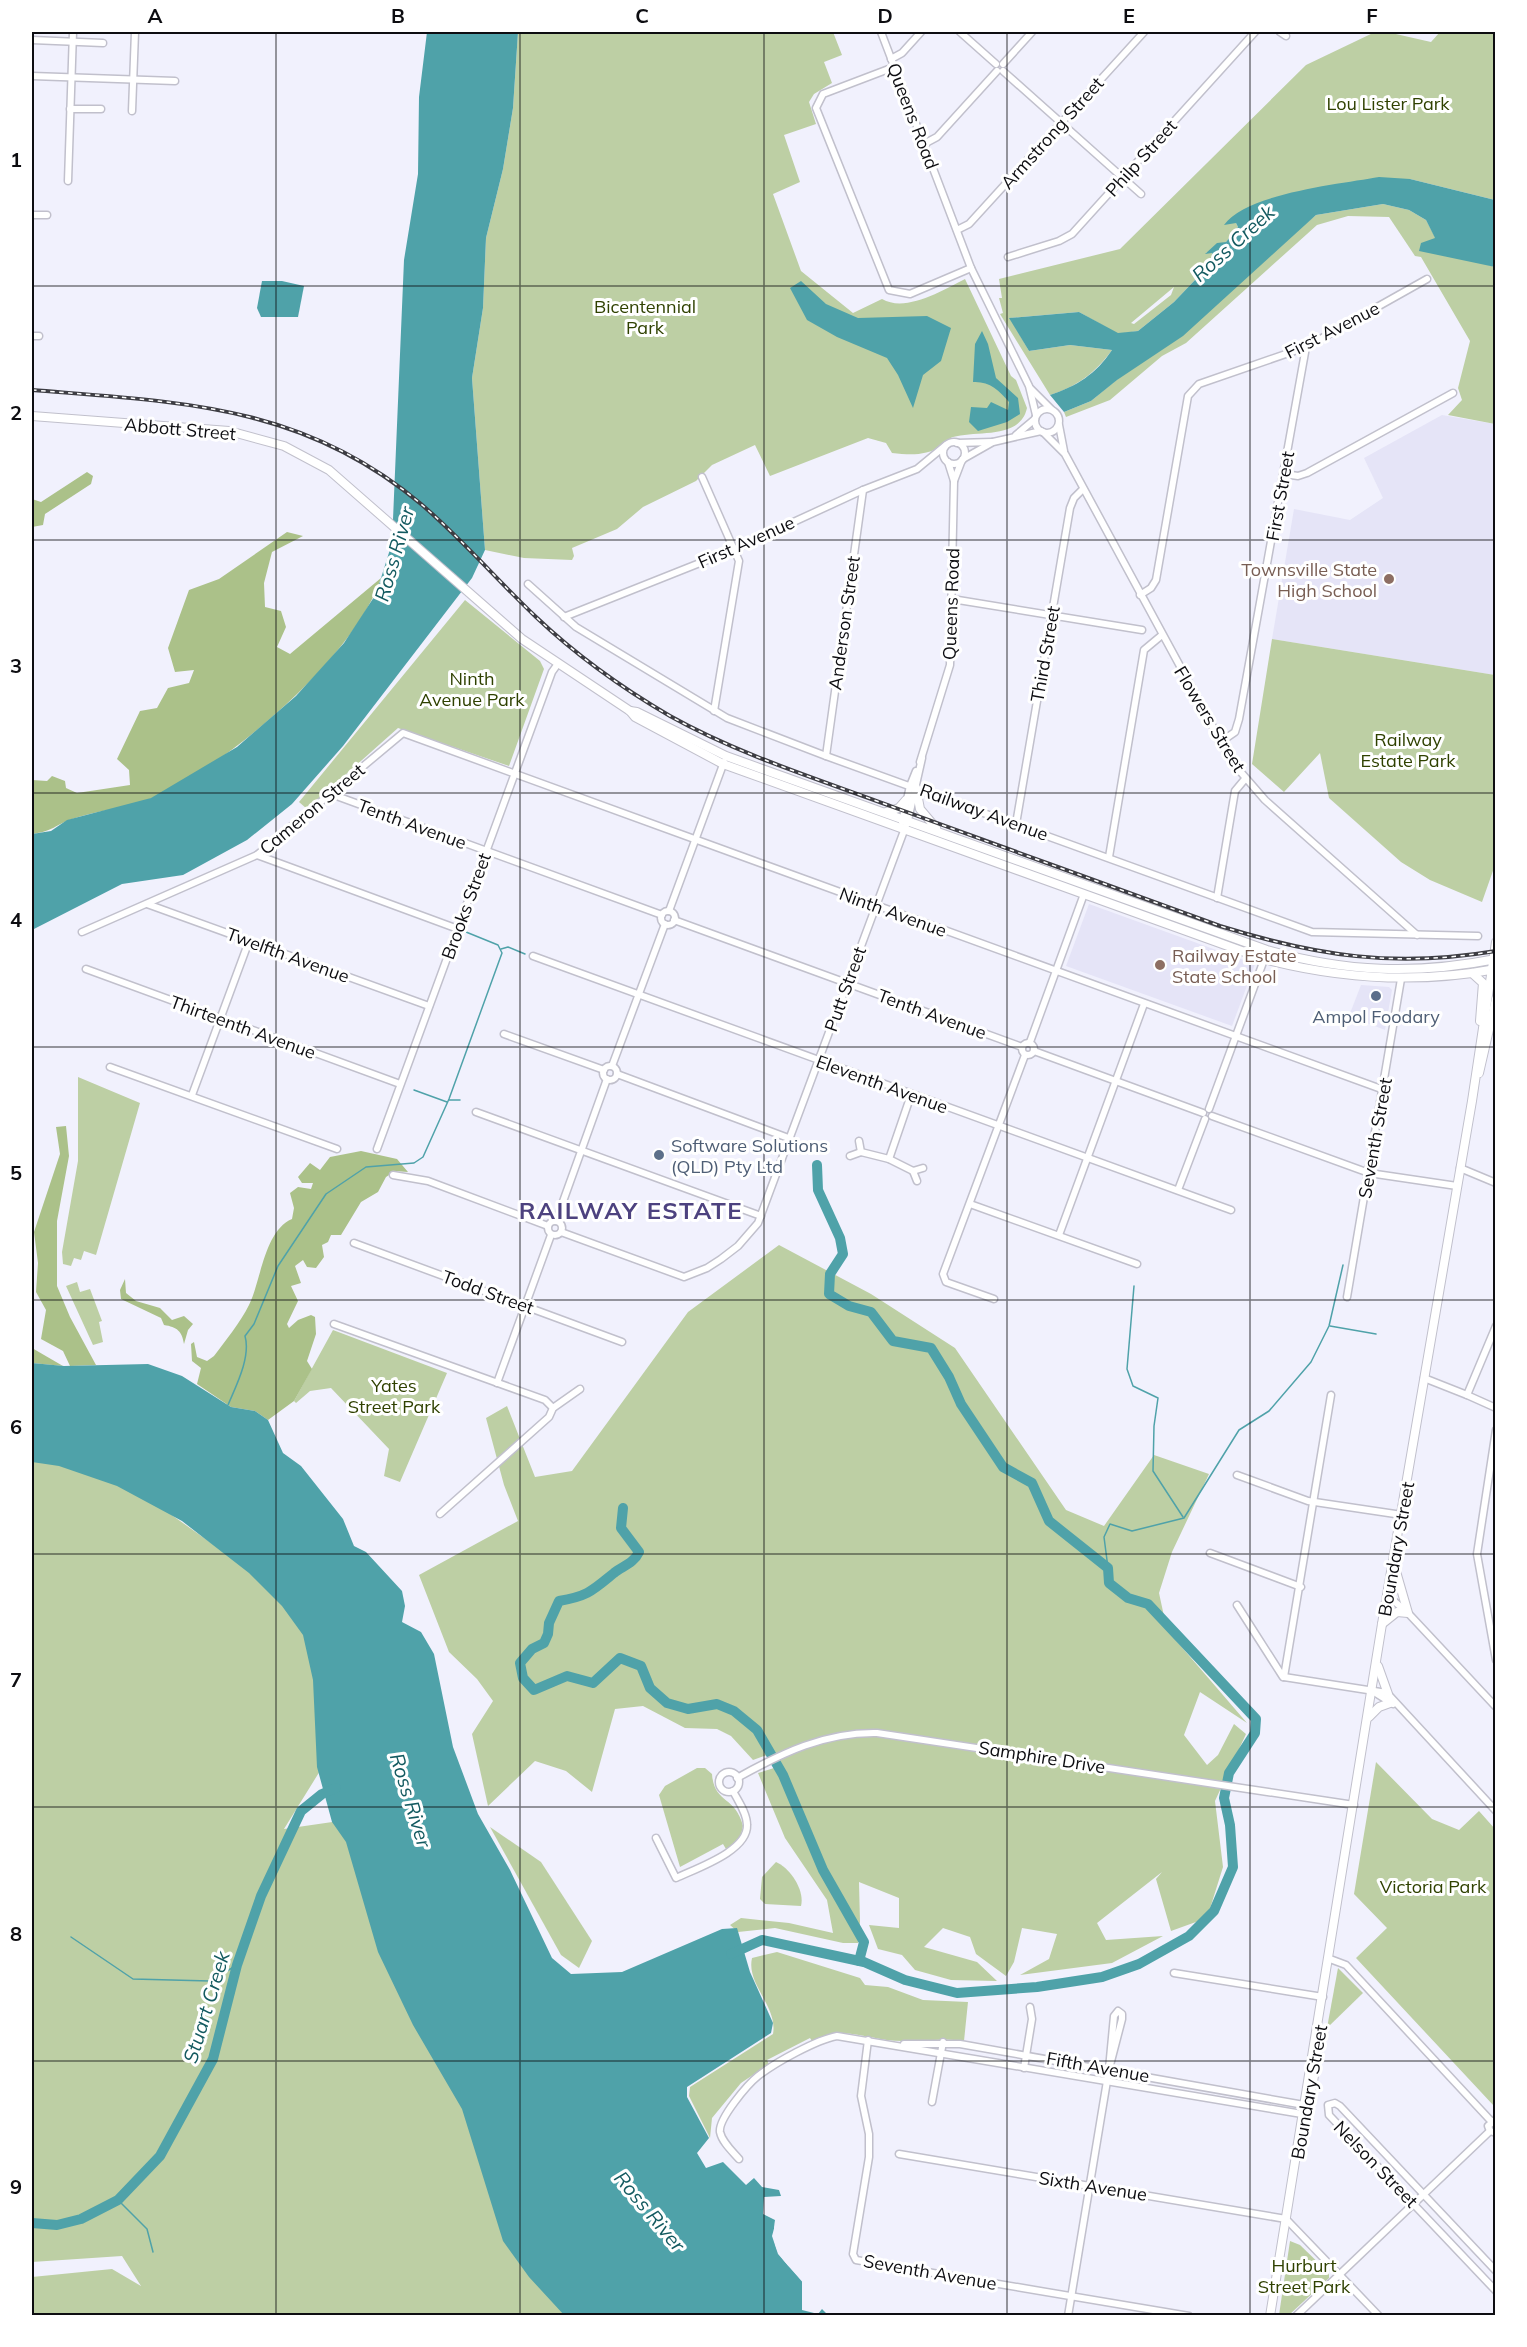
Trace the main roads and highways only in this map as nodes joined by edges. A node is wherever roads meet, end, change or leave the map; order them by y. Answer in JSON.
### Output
{"nodes":[{"id":1,"x":32,"y":416,"type":"edge"},
{"id":2,"x":473,"y":596,"type":"joint"},
{"id":3,"x":725,"y":760,"type":"junction"},
{"id":4,"x":913,"y":787,"type":"road end"},
{"id":5,"x":906,"y":800,"type":"road end"},
{"id":6,"x":886,"y":812,"type":"junction"},
{"id":7,"x":940,"y":832,"type":"junction"},
{"id":8,"x":1496,"y":942,"type":"edge"},
{"id":9,"x":1494,"y":959,"type":"edge"},
{"id":10,"x":1494,"y":969,"type":"edge"},
{"id":11,"x":1472,"y":973,"type":"junction"},
{"id":12,"x":1496,"y":999,"type":"edge"},
{"id":13,"x":1481,"y":1038,"type":"junction"},
{"id":14,"x":1472,"y":1101,"type":"junction"},
{"id":15,"x":1394,"y":1563,"type":"junction"},
{"id":16,"x":1382,"y":1624,"type":"junction"},
{"id":17,"x":1377,"y":1662,"type":"junction"},
{"id":18,"x":1369,"y":1717,"type":"junction"},
{"id":19,"x":1270,"y":2316,"type":"edge"}],
"edges":[{"from":1,"to":2,"type":"main road","name":"Abbott Street"},
{"from":2,"to":3,"type":"main road","name":"Railway Avenue"},
{"from":3,"to":6,"type":"main road","name":"Railway Avenue"},
{"from":3,"to":11,"type":"main road","name":"Railway Avenue"},
{"from":4,"to":7,"type":"main road"},
{"from":5,"to":6,"type":"main road"},
{"from":6,"to":7,"type":"main road","name":"Railway Avenue"},
{"from":7,"to":9,"type":"main road","name":"Railway Avenue"},
{"from":8,"to":9,"type":"main road","name":"Boundary Street"},
{"from":9,"to":10,"type":"main road","name":"Boundary Street"},
{"from":10,"to":11,"type":"main road","name":"Railway Avenue"},
{"from":10,"to":13,"type":"main road","name":"Boundary Street"},
{"from":11,"to":13,"type":"main road"},
{"from":12,"to":14,"type":"main road","name":"Boundary Street"},
{"from":13,"to":14,"type":"main road","name":"Boundary Street"},
{"from":14,"to":15,"type":"main road","name":"Boundary Street"},
{"from":15,"to":16,"type":"main road","name":"Boundary Street"},
{"from":15,"to":16,"type":"main road"},
{"from":16,"to":17,"type":"main road","name":"Boundary Street"},
{"from":17,"to":18,"type":"main road","name":"Boundary Street"},
{"from":17,"to":18,"type":"main road"},
{"from":18,"to":19,"type":"main road","name":"Boundary Street"}]}
